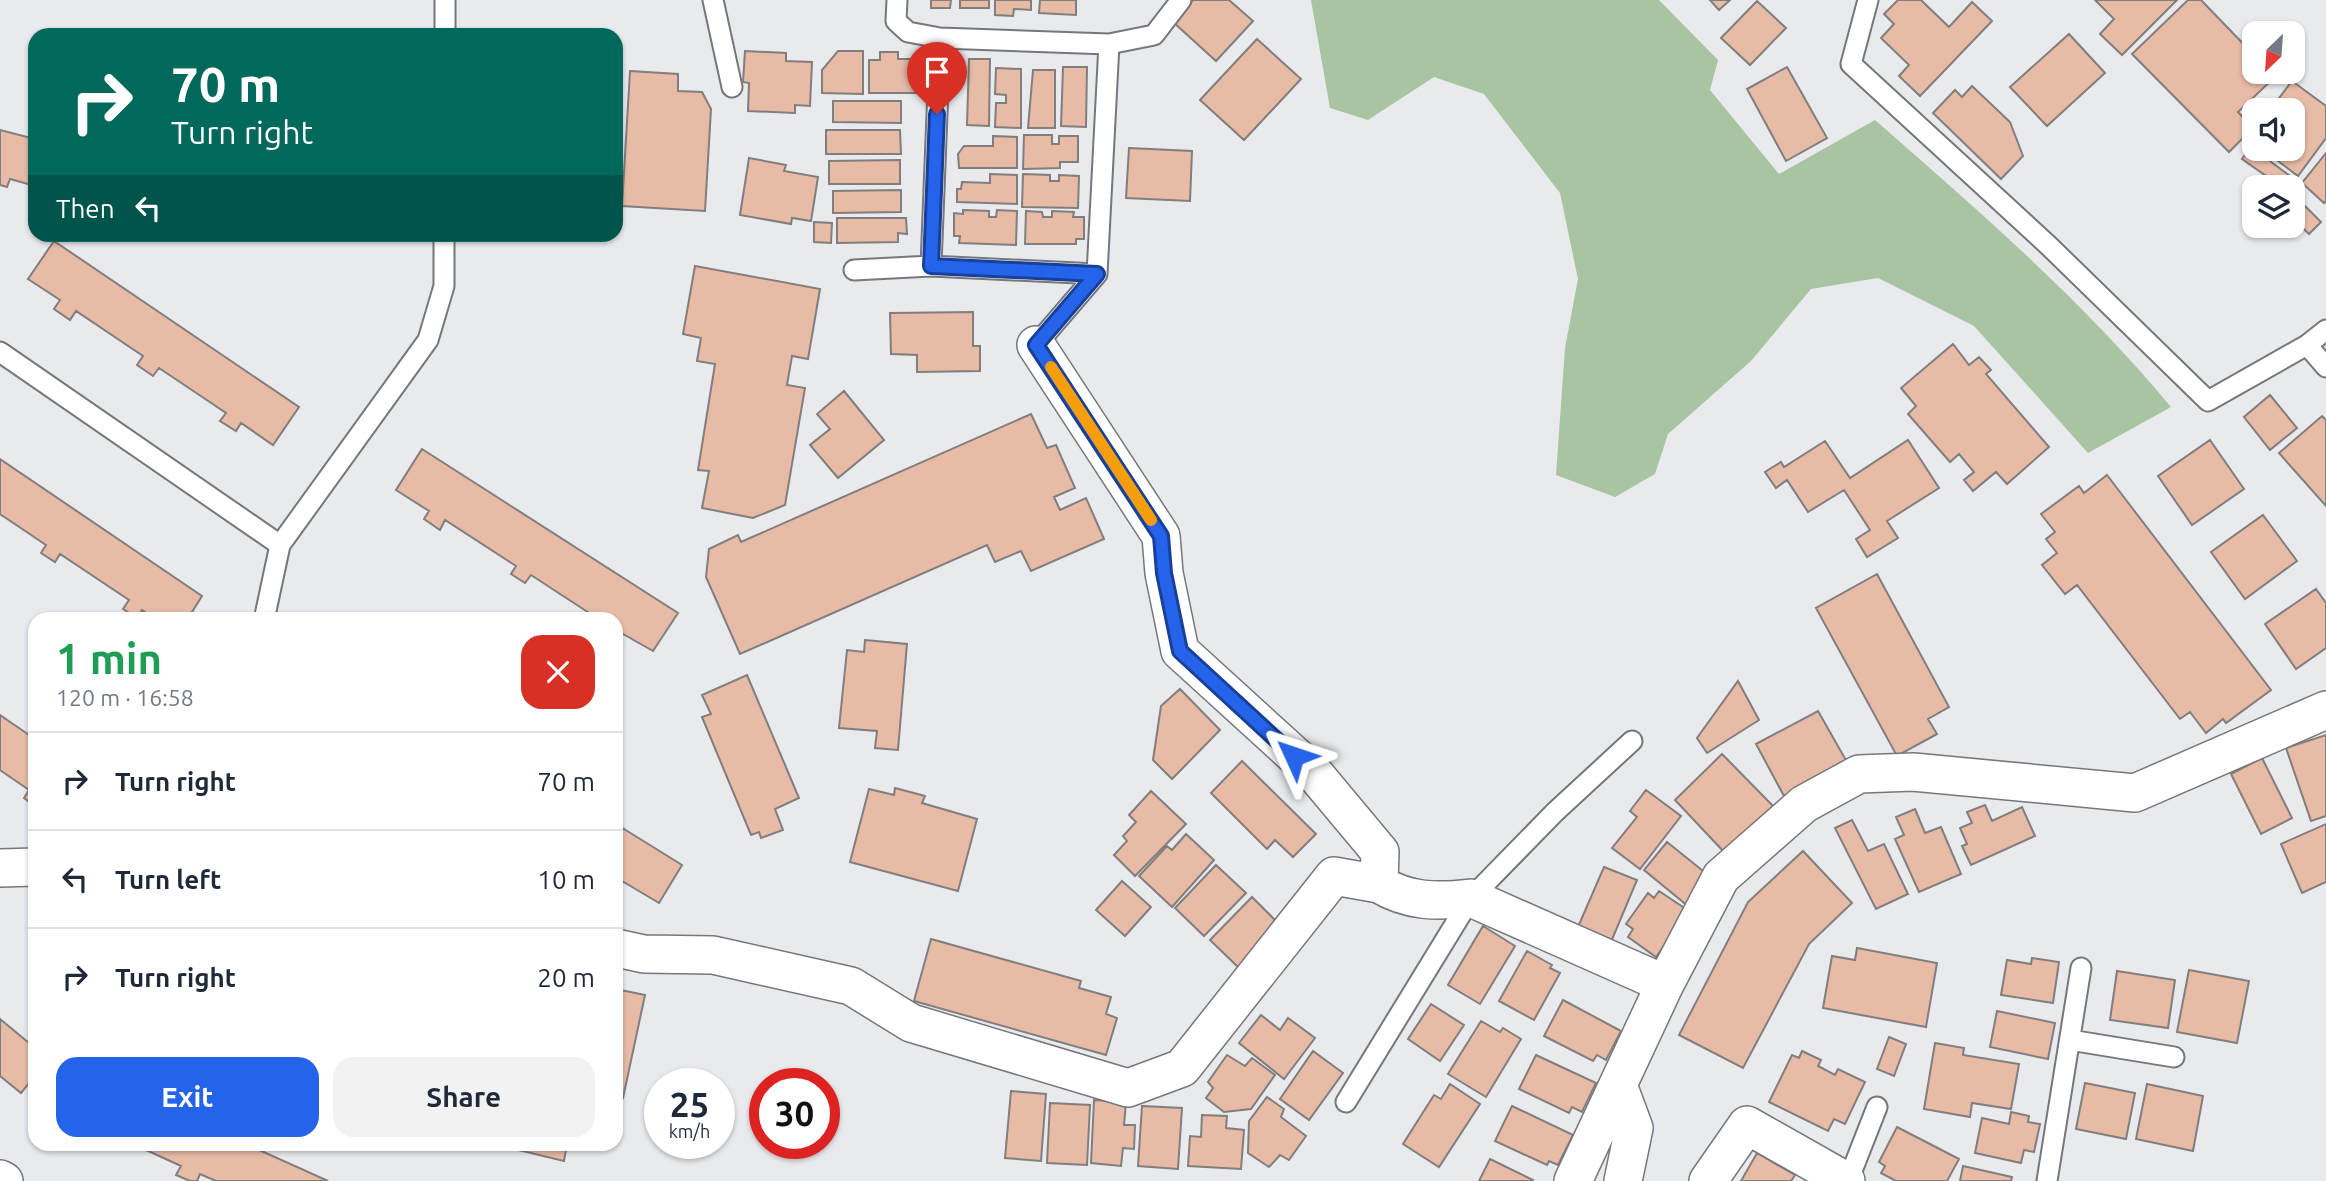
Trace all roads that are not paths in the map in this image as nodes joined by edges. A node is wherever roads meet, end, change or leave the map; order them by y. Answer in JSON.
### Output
{"nodes":[{"id":1,"x":445,"y":0,"type":"edge"},
{"id":2,"x":713,"y":0,"type":"edge"},
{"id":3,"x":897,"y":0,"type":"edge"},
{"id":4,"x":1181,"y":0,"type":"edge"},
{"id":5,"x":1868,"y":0,"type":"edge"},
{"id":6,"x":445,"y":28,"type":"edge"},
{"id":7,"x":940,"y":38,"type":"junction"},
{"id":8,"x":1109,"y":44,"type":"junction"},
{"id":9,"x":732,"y":88,"type":"dead end"},
{"id":10,"x":444,"y":242,"type":"edge"},
{"id":11,"x":931,"y":266,"type":"junction"},
{"id":12,"x":854,"y":270,"type":"dead end"},
{"id":13,"x":1097,"y":274,"type":"junction"},
{"id":14,"x":2326,"y":330,"type":"edge"},
{"id":15,"x":1036,"y":345,"type":"joint"},
{"id":16,"x":2307,"y":345,"type":"junction"},
{"id":17,"x":0,"y":352,"type":"edge"},
{"id":18,"x":2326,"y":367,"type":"edge"},
{"id":19,"x":280,"y":545,"type":"junction"},
{"id":20,"x":266,"y":612,"type":"edge"},
{"id":21,"x":2326,"y":710,"type":"edge"},
{"id":22,"x":1632,"y":741,"type":"dead end"},
{"id":23,"x":28,"y":867,"type":"edge"},
{"id":24,"x":0,"y":868,"type":"edge"},
{"id":25,"x":1379,"y":884,"type":"junction"},
{"id":26,"x":1471,"y":898,"type":"junction"},
{"id":27,"x":623,"y":949,"type":"edge"},
{"id":28,"x":2081,"y":968,"type":"dead end"},
{"id":29,"x":1665,"y":984,"type":"junction"},
{"id":30,"x":2070,"y":1040,"type":"junction"},
{"id":31,"x":2174,"y":1057,"type":"dead end"},
{"id":32,"x":1618,"y":1085,"type":"junction"},
{"id":33,"x":1346,"y":1102,"type":"dead end"},
{"id":34,"x":1877,"y":1107,"type":"dead end"},
{"id":35,"x":1573,"y":1181,"type":"edge"},
{"id":36,"x":1623,"y":1181,"type":"edge"},
{"id":37,"x":1708,"y":1181,"type":"edge"},
{"id":38,"x":1847,"y":1181,"type":"edge"},
{"id":39,"x":2047,"y":1181,"type":"edge"}],
"edges":[{"from":1,"to":6,"type":"lane"},
{"from":2,"to":9,"type":"lane"},
{"from":3,"to":7,"type":"lane"},
{"from":4,"to":8,"type":"lane"},
{"from":5,"to":16,"type":"lane"},
{"from":7,"to":8,"type":"lane"},
{"from":7,"to":11,"type":"lane"},
{"from":8,"to":13,"type":"lane"},
{"from":10,"to":19,"type":"lane"},
{"from":11,"to":12,"type":"lane"},
{"from":11,"to":13,"type":"lane"},
{"from":13,"to":15,"type":"lane"},
{"from":14,"to":16,"type":"lane"},
{"from":15,"to":25,"type":"street"},
{"from":16,"to":18,"type":"lane"},
{"from":17,"to":19,"type":"lane"},
{"from":19,"to":20,"type":"lane"},
{"from":21,"to":29,"type":"street"},
{"from":22,"to":26,"type":"lane"},
{"from":23,"to":24,"type":"street"},
{"from":25,"to":26,"type":"street"},
{"from":25,"to":27,"type":"street"},
{"from":26,"to":29,"type":"street"},
{"from":26,"to":33,"type":"lane"},
{"from":28,"to":30,"type":"lane"},
{"from":29,"to":32,"type":"street"},
{"from":30,"to":31,"type":"lane"},
{"from":30,"to":39,"type":"lane"},
{"from":32,"to":35,"type":"street"},
{"from":32,"to":36,"type":"street"},
{"from":34,"to":38,"type":"lane"},
{"from":37,"to":38,"type":"street"}]}
